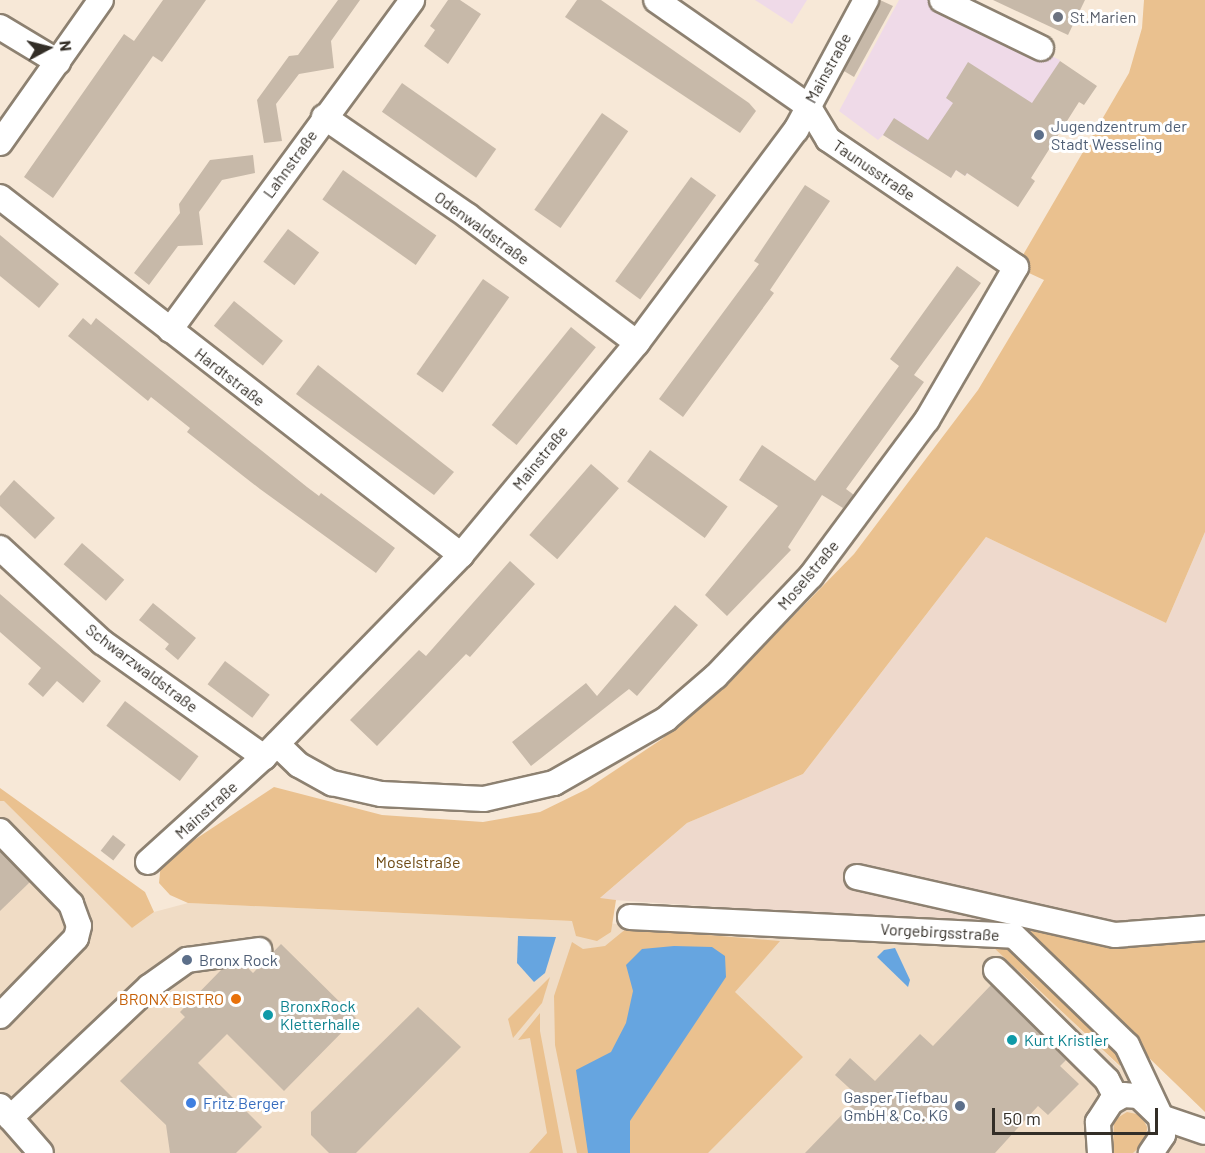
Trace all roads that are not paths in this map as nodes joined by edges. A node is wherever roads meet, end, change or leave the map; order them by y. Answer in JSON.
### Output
{"nodes":[{"id":1,"x":101,"y":0,"type":"edge"},
{"id":2,"x":412,"y":0,"type":"edge"},
{"id":3,"x":656,"y":0,"type":"edge"},
{"id":4,"x":866,"y":0,"type":"edge"},
{"id":5,"x":942,"y":0,"type":"edge"},
{"id":6,"x":0,"y":27,"type":"edge"},
{"id":7,"x":1041,"y":48,"type":"dead end"},
{"id":8,"x":58,"y":62,"type":"junction"},
{"id":9,"x":808,"y":106,"type":"junction"},
{"id":10,"x":324,"y":117,"type":"junction"},
{"id":11,"x":0,"y":143,"type":"edge"},
{"id":12,"x":0,"y":197,"type":"edge"},
{"id":13,"x":1016,"y":267,"type":"joint"},
{"id":14,"x":170,"y":330,"type":"junction"},
{"id":15,"x":637,"y":344,"type":"junction"},
{"id":16,"x":0,"y":548,"type":"edge"},
{"id":17,"x":461,"y":555,"type":"junction"},
{"id":18,"x":270,"y":751,"type":"junction"},
{"id":19,"x":0,"y":831,"type":"edge"},
{"id":20,"x":148,"y":862,"type":"dead end"},
{"id":21,"x":857,"y":877,"type":"dead end"},
{"id":22,"x":630,"y":917,"type":"dead end"},
{"id":23,"x":1205,"y":928,"type":"edge"},
{"id":24,"x":259,"y":950,"type":"dead end"},
{"id":25,"x":996,"y":970,"type":"dead end"},
{"id":26,"x":0,"y":1016,"type":"edge"},
{"id":27,"x":1116,"y":1097,"type":"junction"},
{"id":28,"x":5,"y":1112,"type":"edge"},
{"id":29,"x":1161,"y":1118,"type":"junction"},
{"id":30,"x":1205,"y":1132,"type":"edge"},
{"id":31,"x":41,"y":1153,"type":"edge"},
{"id":32,"x":1100,"y":1153,"type":"edge"},
{"id":33,"x":1151,"y":1153,"type":"edge"}],
"edges":[{"from":1,"to":8,"type":"street"},
{"from":2,"to":10,"type":"street","name":"Lahnstraße"},
{"from":3,"to":9,"type":"street","name":"Taunusstraße"},
{"from":4,"to":9,"type":"street","name":"Mainstraße"},
{"from":5,"to":7,"type":"street"},
{"from":6,"to":8,"type":"street"},
{"from":8,"to":11,"type":"street"},
{"from":9,"to":13,"type":"street","name":"Taunusstraße"},
{"from":9,"to":15,"type":"street","name":"Mainstraße"},
{"from":10,"to":14,"type":"street","name":"Lahnstraße"},
{"from":10,"to":15,"type":"street","name":"Odenwaldstraße"},
{"from":12,"to":14,"type":"street","name":"Hardtstraße"},
{"from":13,"to":18,"type":"street","name":"Moselstraße"},
{"from":14,"to":17,"type":"street","name":"Hardtstraße"},
{"from":15,"to":17,"type":"street","name":"Mainstraße"},
{"from":16,"to":18,"type":"street","name":"Schwarzwaldstraße"},
{"from":17,"to":18,"type":"street","name":"Mainstraße"},
{"from":18,"to":20,"type":"street","name":"Mainstraße"},
{"from":19,"to":26,"type":"street"},
{"from":21,"to":23,"type":"street"},
{"from":22,"to":29,"type":"street","name":"Vorgebirgsstraße"},
{"from":24,"to":28,"type":"street"},
{"from":25,"to":27,"type":"street"},
{"from":27,"to":29,"type":"street"},
{"from":27,"to":32,"type":"street"},
{"from":28,"to":31,"type":"street"},
{"from":29,"to":30,"type":"street"},
{"from":29,"to":33,"type":"street"}]}
